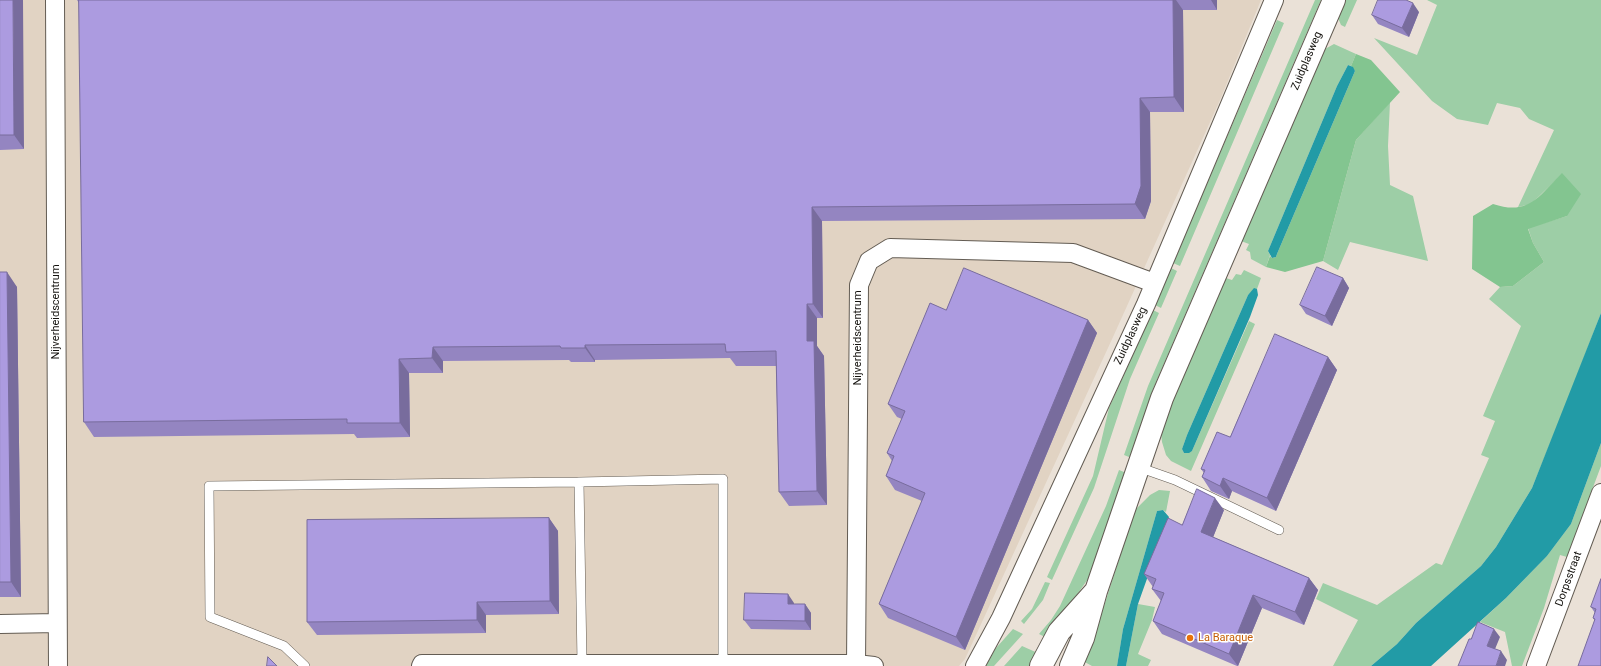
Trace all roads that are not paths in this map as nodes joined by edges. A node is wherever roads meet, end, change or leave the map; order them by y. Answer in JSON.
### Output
{"nodes":[{"id":1,"x":55,"y":0,"type":"edge"},
{"id":2,"x":1274,"y":0,"type":"edge"},
{"id":3,"x":1334,"y":0,"type":"edge"},
{"id":4,"x":1154,"y":283,"type":"junction"},
{"id":5,"x":1138,"y":467,"type":"junction"},
{"id":6,"x":580,"y":482,"type":"junction"},
{"id":7,"x":1601,"y":493,"type":"edge"},
{"id":8,"x":1279,"y":530,"type":"dead end"},
{"id":9,"x":1096,"y":590,"type":"junction"},
{"id":10,"x":0,"y":624,"type":"edge"},
{"id":11,"x":57,"y":624,"type":"junction"},
{"id":12,"x":582,"y":663,"type":"junction"},
{"id":13,"x":723,"y":663,"type":"junction"},
{"id":14,"x":856,"y":664,"type":"junction"},
{"id":15,"x":837,"y":665,"type":"edge"},
{"id":16,"x":58,"y":666,"type":"edge"},
{"id":17,"x":305,"y":666,"type":"edge"},
{"id":18,"x":421,"y":666,"type":"edge"},
{"id":19,"x":874,"y":666,"type":"edge"},
{"id":20,"x":975,"y":666,"type":"edge"},
{"id":21,"x":1041,"y":666,"type":"edge"},
{"id":22,"x":1071,"y":666,"type":"edge"},
{"id":23,"x":1536,"y":666,"type":"edge"}],
"edges":[{"from":1,"to":11,"type":"street","name":"Nijverheidscentrum"},
{"from":2,"to":4,"type":"street","name":"Zuidplasweg"},
{"from":3,"to":5,"type":"main road","name":"Zuidplasweg"},
{"from":4,"to":14,"type":"street","name":"Nijverheidscentrum"},
{"from":4,"to":20,"type":"street","name":"Zuidplasweg"},
{"from":5,"to":8,"type":"lane"},
{"from":5,"to":9,"type":"main road","name":"Zuidplasweg"},
{"from":6,"to":12,"type":"lane"},
{"from":6,"to":13,"type":"lane"},
{"from":6,"to":17,"type":"lane"},
{"from":7,"to":23,"type":"street","name":"Dorpsstraat"},
{"from":9,"to":21,"type":"main road","name":"Zuidplasweg"},
{"from":9,"to":22,"type":"main road","name":"Zuidplasweg"},
{"from":10,"to":11,"type":"street"},
{"from":11,"to":16,"type":"street","name":"Nijverheidscentrum"},
{"from":12,"to":13,"type":"street"},
{"from":12,"to":18,"type":"street"},
{"from":13,"to":15,"type":"street"},
{"from":14,"to":15,"type":"street"},
{"from":14,"to":19,"type":"street"}]}
